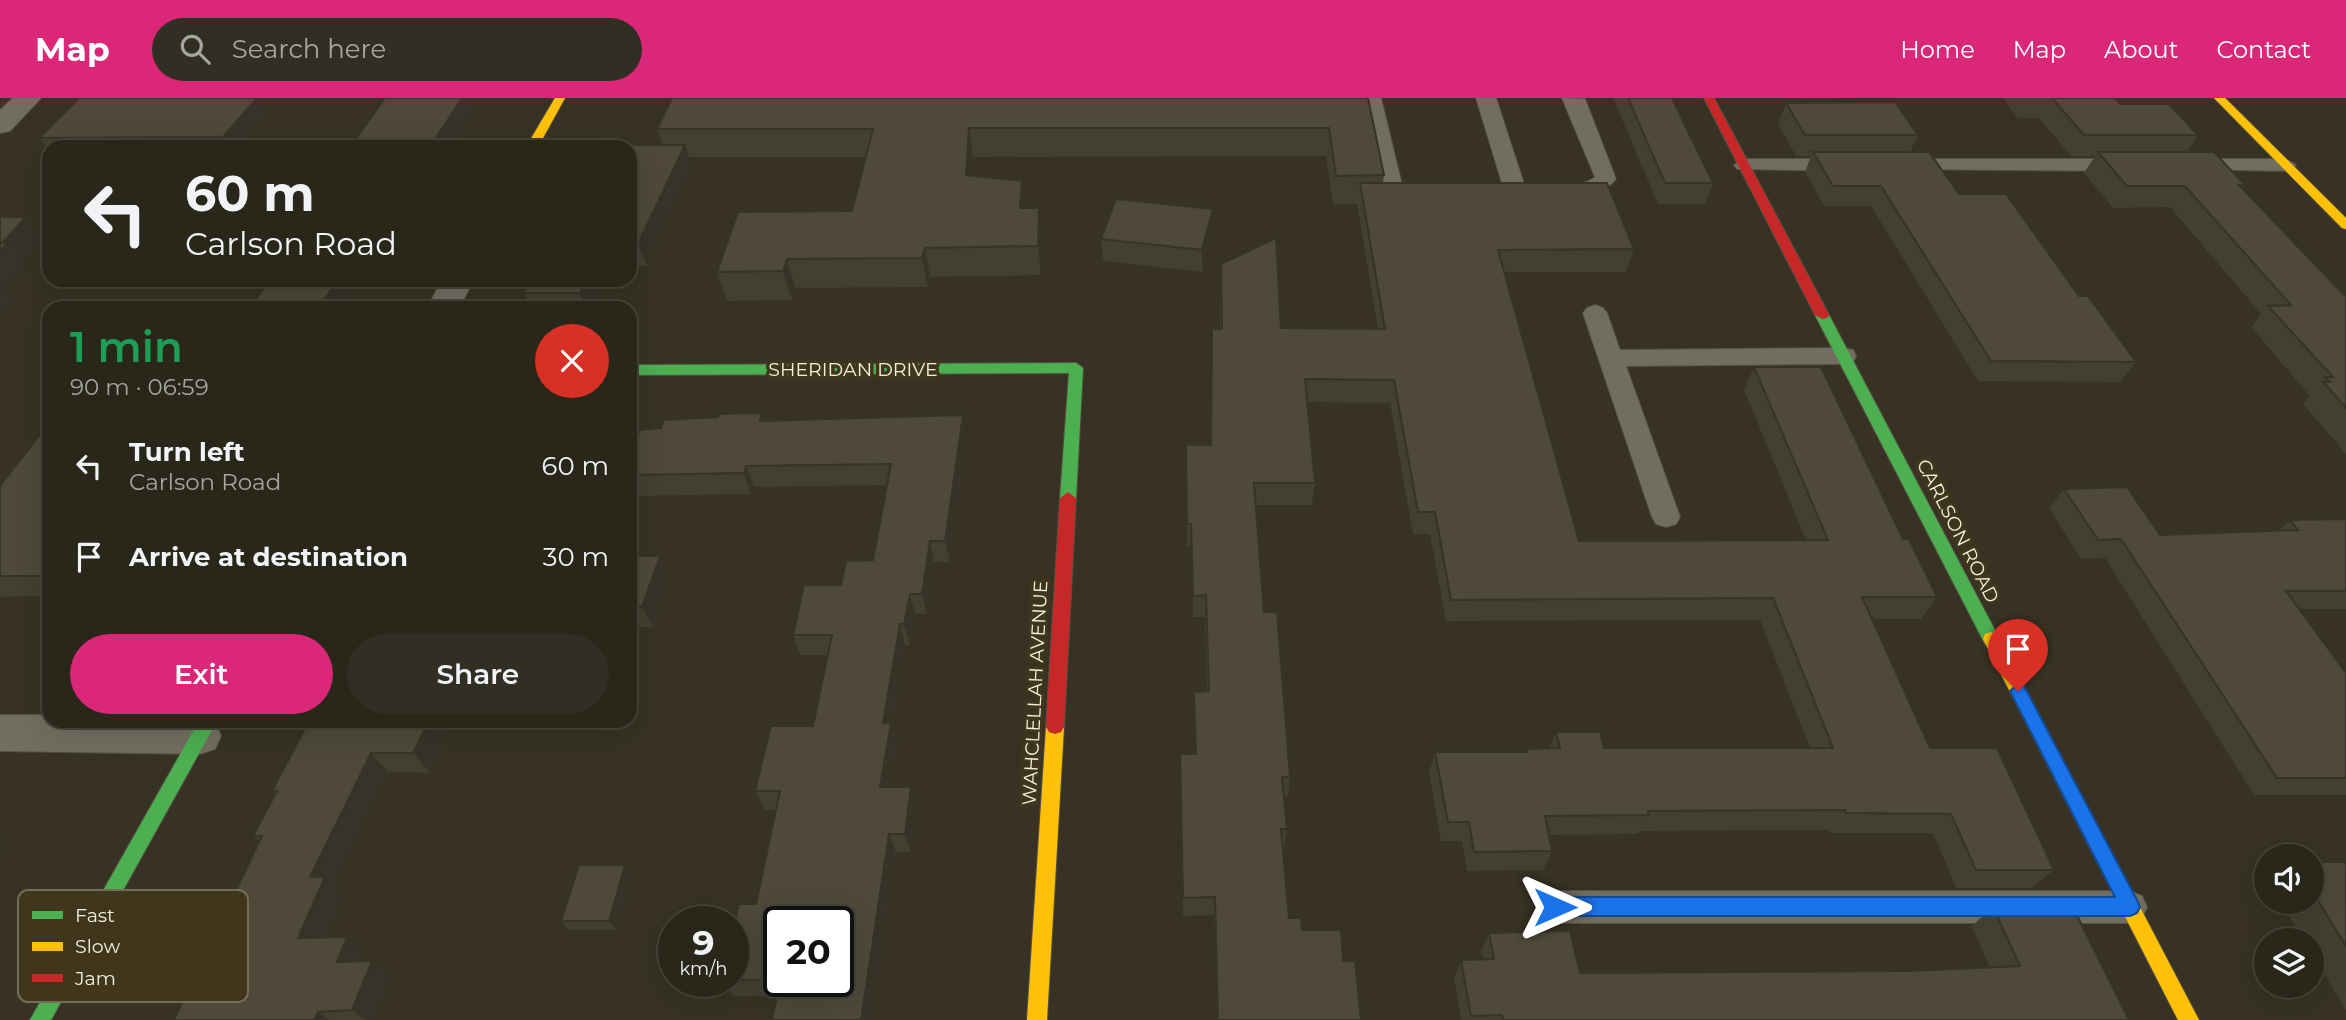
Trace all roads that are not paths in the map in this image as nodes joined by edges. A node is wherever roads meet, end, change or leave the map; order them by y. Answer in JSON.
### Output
{"nodes":[{"id":1,"x":29,"y":98,"type":"edge"},
{"id":2,"x":560,"y":98,"type":"edge"},
{"id":3,"x":1371,"y":98,"type":"edge"},
{"id":4,"x":1486,"y":98,"type":"edge"},
{"id":5,"x":1572,"y":98,"type":"edge"},
{"id":6,"x":1709,"y":98,"type":"edge"},
{"id":7,"x":2218,"y":98,"type":"edge"},
{"id":8,"x":0,"y":125,"type":"edge"},
{"id":9,"x":536,"y":140,"type":"edge"},
{"id":10,"x":1744,"y":165,"type":"junction"},
{"id":11,"x":2286,"y":165,"type":"junction"},
{"id":12,"x":1516,"y":192,"type":"junction"},
{"id":13,"x":1491,"y":193,"type":"edge"},
{"id":14,"x":1440,"y":194,"type":"edge"},
{"id":15,"x":2346,"y":225,"type":"edge"},
{"id":16,"x":1595,"y":313,"type":"dead end"},
{"id":17,"x":1844,"y":356,"type":"junction"},
{"id":18,"x":1611,"y":358,"type":"junction"},
{"id":19,"x":1076,"y":368,"type":"joint"},
{"id":20,"x":637,"y":370,"type":"edge"},
{"id":21,"x":1666,"y":517,"type":"dead end"},
{"id":22,"x":204,"y":729,"type":"edge"},
{"id":23,"x":0,"y":733,"type":"edge"},
{"id":24,"x":113,"y":890,"type":"edge"},
{"id":25,"x":1555,"y":907,"type":"dead end"},
{"id":26,"x":2130,"y":907,"type":"junction"},
{"id":27,"x":50,"y":1002,"type":"edge"},
{"id":28,"x":40,"y":1020,"type":"edge"},
{"id":29,"x":1037,"y":1020,"type":"edge"},
{"id":30,"x":2189,"y":1020,"type":"edge"}],
"edges":[{"from":1,"to":8,"type":"street"},
{"from":2,"to":9,"type":"street"},
{"from":3,"to":14,"type":"lane"},
{"from":4,"to":12,"type":"lane"},
{"from":5,"to":12,"type":"lane"},
{"from":6,"to":10,"type":"street","name":"CARLSON ROAD"},
{"from":7,"to":11,"type":"street"},
{"from":10,"to":11,"type":"lane"},
{"from":10,"to":17,"type":"street","name":"CARLSON ROAD"},
{"from":11,"to":15,"type":"street"},
{"from":12,"to":13,"type":"lane"},
{"from":16,"to":18,"type":"lane"},
{"from":17,"to":18,"type":"lane"},
{"from":17,"to":26,"type":"street","name":"CARLSON ROAD"},
{"from":18,"to":21,"type":"lane"},
{"from":19,"to":20,"type":"street","name":"SHERIDAN DRIVE"},
{"from":19,"to":29,"type":"street","name":"WAHCLELLAH AVENUE"},
{"from":22,"to":23,"type":"street"},
{"from":22,"to":24,"type":"street"},
{"from":25,"to":26,"type":"lane"},
{"from":26,"to":30,"type":"street","name":"CARLSON ROAD"},
{"from":27,"to":28,"type":"street"}]}
